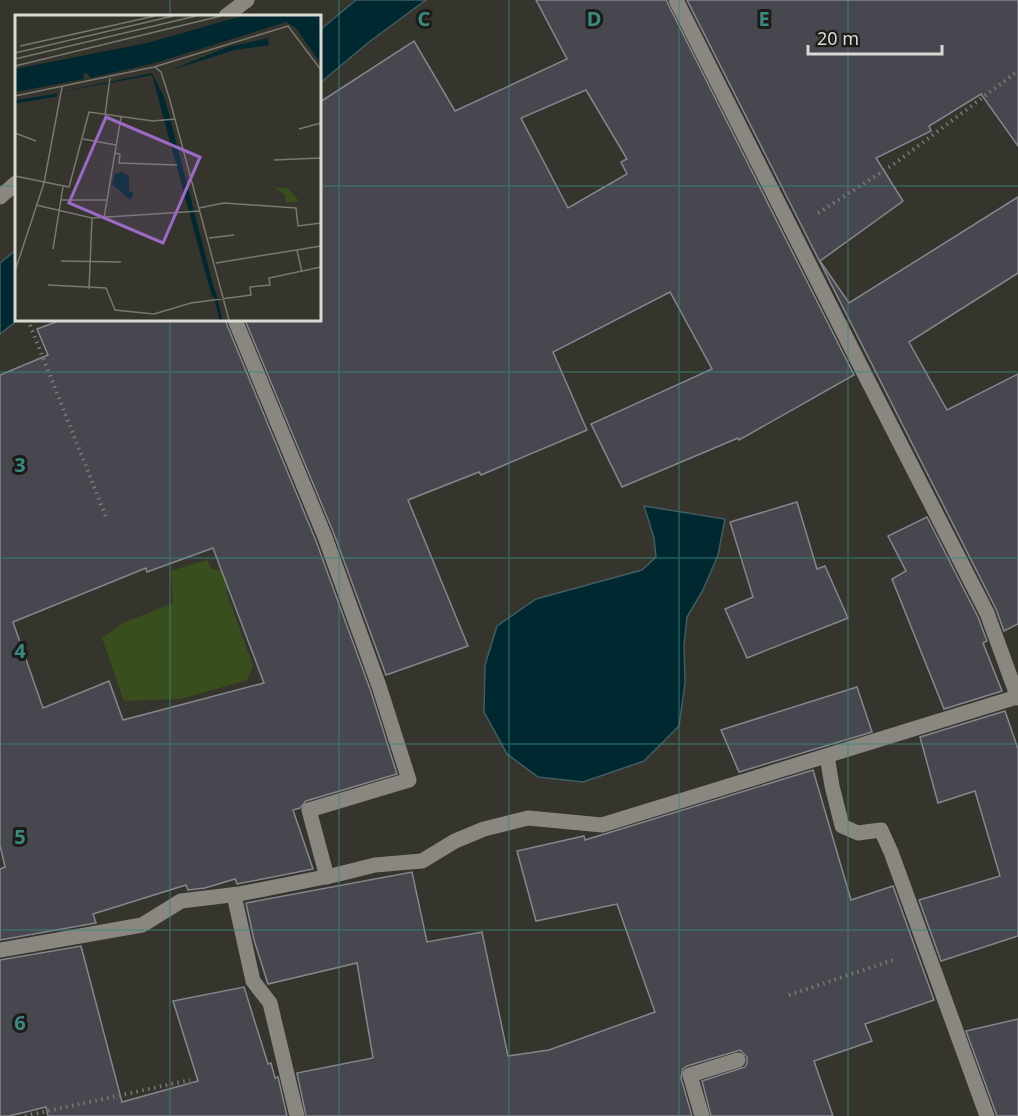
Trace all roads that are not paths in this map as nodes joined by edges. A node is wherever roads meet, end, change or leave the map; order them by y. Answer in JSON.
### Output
{"nodes":[{"id":1,"x":247,"y":0,"type":"edge"},
{"id":2,"x":676,"y":0,"type":"edge"},
{"id":3,"x":227,"y":15,"type":"edge"},
{"id":4,"x":15,"y":184,"type":"edge"},
{"id":5,"x":0,"y":197,"type":"edge"},
{"id":6,"x":235,"y":321,"type":"edge"},
{"id":7,"x":1018,"y":697,"type":"edge"},
{"id":8,"x":827,"y":756,"type":"junction"},
{"id":9,"x":327,"y":877,"type":"junction"},
{"id":10,"x":234,"y":895,"type":"junction"},
{"id":11,"x":0,"y":950,"type":"edge"},
{"id":12,"x":738,"y":1060,"type":"dead end"},
{"id":13,"x":297,"y":1116,"type":"edge"},
{"id":14,"x":702,"y":1116,"type":"edge"},
{"id":15,"x":987,"y":1116,"type":"edge"}],
"edges":[{"from":1,"to":3,"type":"street"},
{"from":2,"to":7,"type":"street"},
{"from":4,"to":5,"type":"street"},
{"from":6,"to":9,"type":"street"},
{"from":7,"to":8,"type":"street"},
{"from":8,"to":9,"type":"street"},
{"from":8,"to":15,"type":"street"},
{"from":9,"to":10,"type":"street"},
{"from":10,"to":11,"type":"street"},
{"from":10,"to":13,"type":"street"},
{"from":12,"to":14,"type":"street"}]}
